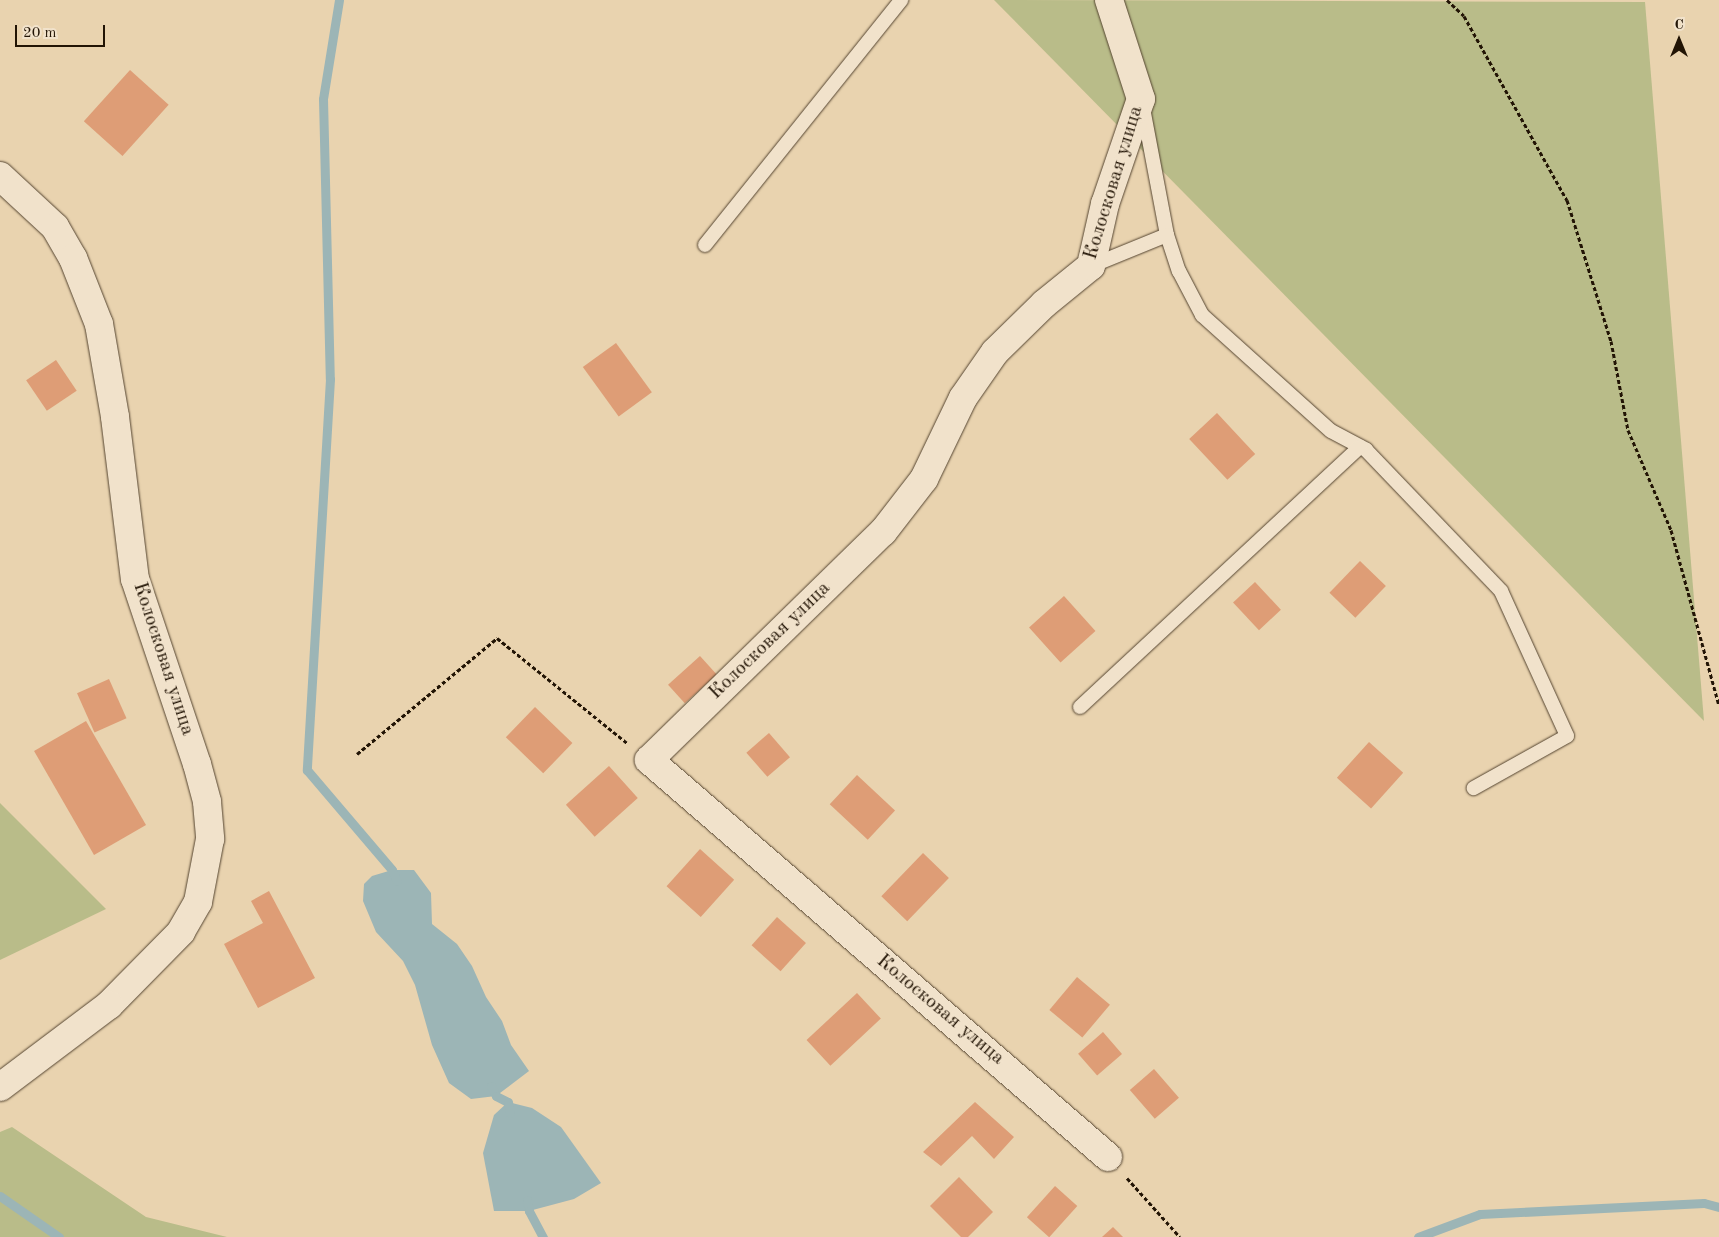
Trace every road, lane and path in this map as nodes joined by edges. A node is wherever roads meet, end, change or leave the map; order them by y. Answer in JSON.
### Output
{"nodes":[{"id":1,"x":901,"y":0,"type":"edge"},
{"id":2,"x":1109,"y":0,"type":"edge"},
{"id":3,"x":1446,"y":0,"type":"edge"},
{"id":4,"x":1141,"y":99,"type":"junction"},
{"id":5,"x":0,"y":176,"type":"edge"},
{"id":6,"x":1167,"y":235,"type":"junction"},
{"id":7,"x":705,"y":245,"type":"dead end"},
{"id":8,"x":1091,"y":266,"type":"junction"},
{"id":9,"x":1360,"y":447,"type":"junction"},
{"id":10,"x":1719,"y":705,"type":"edge"},
{"id":11,"x":1080,"y":707,"type":"dead end"},
{"id":12,"x":357,"y":754,"type":"dead end"},
{"id":13,"x":648,"y":760,"type":"junction"},
{"id":14,"x":1474,"y":788,"type":"dead end"},
{"id":15,"x":0,"y":1087,"type":"edge"},
{"id":16,"x":1108,"y":1157,"type":"joint"},
{"id":17,"x":1180,"y":1237,"type":"edge"}],
"edges":[{"from":1,"to":7,"type":"lane"},
{"from":2,"to":4,"type":"street","name":"Колосковая улица"},
{"from":3,"to":10,"type":"path"},
{"from":4,"to":6,"type":"lane"},
{"from":4,"to":8,"type":"street","name":"Колосковая улица"},
{"from":5,"to":15,"type":"street","name":"Колосковая улица"},
{"from":6,"to":8,"type":"lane"},
{"from":6,"to":9,"type":"lane"},
{"from":8,"to":13,"type":"street","name":"Колосковая улица"},
{"from":9,"to":11,"type":"lane"},
{"from":9,"to":14,"type":"lane"},
{"from":12,"to":13,"type":"path"},
{"from":13,"to":16,"type":"street","name":"Колосковая улица"},
{"from":16,"to":17,"type":"path"}]}
